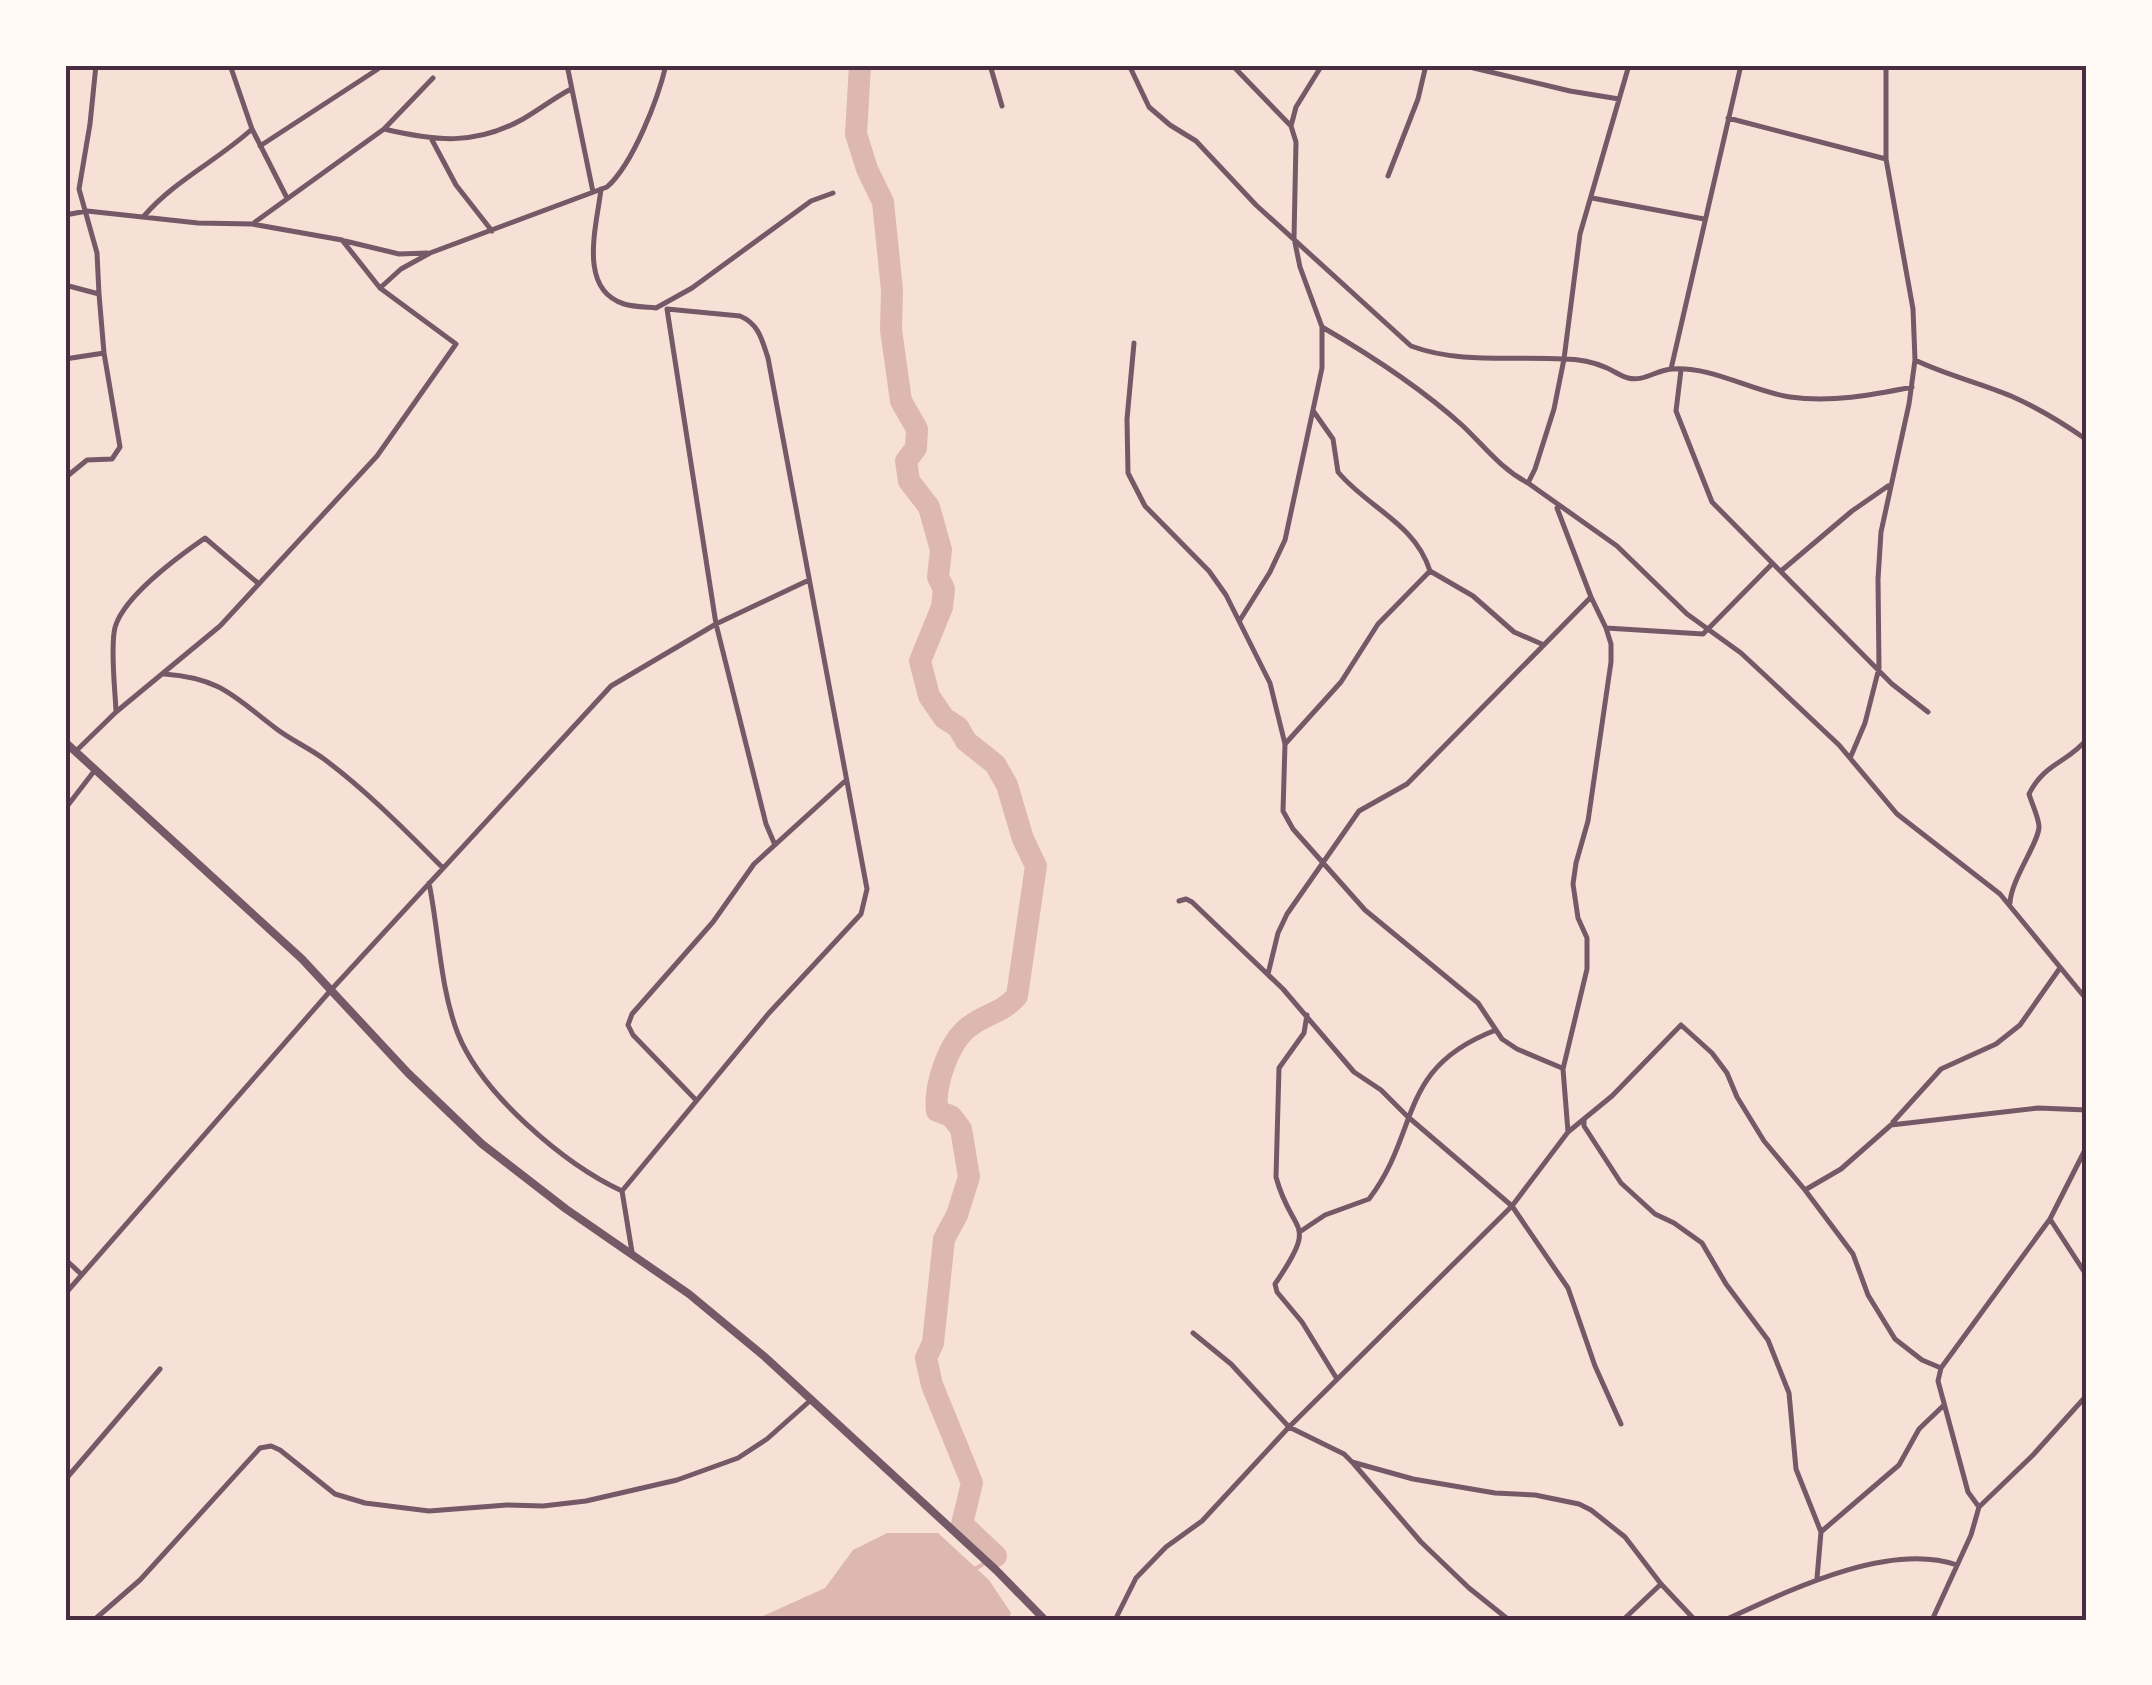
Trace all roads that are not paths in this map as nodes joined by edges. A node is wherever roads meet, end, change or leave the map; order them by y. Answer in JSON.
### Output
{"nodes":[{"id":1,"x":96,"y":65,"type":"edge"},
{"id":2,"x":230,"y":65,"type":"edge"},
{"id":3,"x":380,"y":65,"type":"edge"},
{"id":4,"x":567,"y":65,"type":"edge"},
{"id":5,"x":666,"y":65,"type":"edge"},
{"id":6,"x":990,"y":65,"type":"edge"},
{"id":7,"x":1129,"y":65,"type":"edge"},
{"id":8,"x":1232,"y":65,"type":"edge"},
{"id":9,"x":1322,"y":65,"type":"edge"},
{"id":10,"x":1426,"y":65,"type":"edge"},
{"id":11,"x":1461,"y":65,"type":"edge"},
{"id":12,"x":1629,"y":65,"type":"edge"},
{"id":13,"x":1741,"y":65,"type":"edge"},
{"id":14,"x":1886,"y":65,"type":"edge"},
{"id":15,"x":433,"y":78,"type":"dead end"},
{"id":16,"x":571,"y":90,"type":"junction"},
{"id":17,"x":1620,"y":99,"type":"junction"},
{"id":18,"x":1002,"y":106,"type":"dead end"},
{"id":19,"x":1728,"y":118,"type":"junction"},
{"id":20,"x":1291,"y":126,"type":"junction"},
{"id":21,"x":384,"y":129,"type":"junction"},
{"id":22,"x":252,"y":130,"type":"junction"},
{"id":23,"x":432,"y":140,"type":"junction"},
{"id":24,"x":260,"y":146,"type":"junction"},
{"id":25,"x":1886,"y":158,"type":"junction"},
{"id":26,"x":1388,"y":176,"type":"dead end"},
{"id":27,"x":601,"y":189,"type":"junction"},
{"id":28,"x":592,"y":192,"type":"junction"},
{"id":29,"x":833,"y":193,"type":"dead end"},
{"id":30,"x":1592,"y":198,"type":"junction"},
{"id":31,"x":288,"y":199,"type":"junction"},
{"id":32,"x":87,"y":211,"type":"junction"},
{"id":33,"x":65,"y":215,"type":"edge"},
{"id":34,"x":144,"y":217,"type":"junction"},
{"id":35,"x":1704,"y":219,"type":"junction"},
{"id":36,"x":252,"y":224,"type":"junction"},
{"id":37,"x":492,"y":232,"type":"junction"},
{"id":38,"x":1294,"y":238,"type":"junction"},
{"id":39,"x":342,"y":240,"type":"junction"},
{"id":40,"x":430,"y":252,"type":"junction"},
{"id":41,"x":65,"y":285,"type":"edge"},
{"id":42,"x":380,"y":288,"type":"junction"},
{"id":43,"x":99,"y":294,"type":"junction"},
{"id":44,"x":656,"y":308,"type":"junction"},
{"id":45,"x":667,"y":309,"type":"junction"},
{"id":46,"x":1322,"y":327,"type":"junction"},
{"id":47,"x":1134,"y":344,"type":"dead end"},
{"id":48,"x":104,"y":353,"type":"junction"},
{"id":49,"x":1564,"y":358,"type":"junction"},
{"id":50,"x":65,"y":359,"type":"edge"},
{"id":51,"x":1914,"y":360,"type":"junction"},
{"id":52,"x":1671,"y":369,"type":"junction"},
{"id":53,"x":1681,"y":370,"type":"junction"},
{"id":54,"x":1912,"y":386,"type":"junction"},
{"id":55,"x":1314,"y":412,"type":"junction"},
{"id":56,"x":2087,"y":440,"type":"edge"},
{"id":57,"x":65,"y":478,"type":"edge"},
{"id":58,"x":1528,"y":482,"type":"junction"},
{"id":59,"x":1890,"y":484,"type":"junction"},
{"id":60,"x":1556,"y":505,"type":"junction"},
{"id":61,"x":1771,"y":564,"type":"junction"},
{"id":62,"x":1430,"y":571,"type":"junction"},
{"id":63,"x":1781,"y":571,"type":"junction"},
{"id":64,"x":809,"y":580,"type":"junction"},
{"id":65,"x":259,"y":584,"type":"junction"},
{"id":66,"x":1592,"y":597,"type":"junction"},
{"id":67,"x":1240,"y":620,"type":"junction"},
{"id":68,"x":716,"y":624,"type":"junction"},
{"id":69,"x":1606,"y":628,"type":"junction"},
{"id":70,"x":1708,"y":628,"type":"junction"},
{"id":71,"x":1544,"y":645,"type":"junction"},
{"id":72,"x":1879,"y":668,"type":"junction"},
{"id":73,"x":164,"y":674,"type":"junction"},
{"id":74,"x":116,"y":712,"type":"junction"},
{"id":75,"x":1928,"y":712,"type":"dead end"},
{"id":76,"x":2087,"y":739,"type":"edge"},
{"id":77,"x":65,"y":742,"type":"edge"},
{"id":78,"x":1285,"y":744,"type":"junction"},
{"id":79,"x":76,"y":752,"type":"junction"},
{"id":80,"x":1850,"y":757,"type":"junction"},
{"id":81,"x":95,"y":770,"type":"junction"},
{"id":82,"x":846,"y":780,"type":"junction"},
{"id":83,"x":65,"y":809,"type":"edge"},
{"id":84,"x":775,"y":845,"type":"junction"},
{"id":85,"x":1325,"y":863,"type":"junction"},
{"id":86,"x":443,"y":868,"type":"junction"},
{"id":87,"x":429,"y":884,"type":"junction"},
{"id":88,"x":1179,"y":901,"type":"dead end"},
{"id":89,"x":2010,"y":906,"type":"junction"},
{"id":90,"x":2060,"y":968,"type":"junction"},
{"id":91,"x":1268,"y":974,"type":"junction"},
{"id":92,"x":331,"y":990,"type":"junction"},
{"id":93,"x":2087,"y":1000,"type":"edge"},
{"id":94,"x":1307,"y":1016,"type":"junction"},
{"id":95,"x":1496,"y":1030,"type":"junction"},
{"id":96,"x":1564,"y":1069,"type":"junction"},
{"id":97,"x":694,"y":1099,"type":"junction"},
{"id":98,"x":2087,"y":1110,"type":"edge"},
{"id":99,"x":1406,"y":1116,"type":"junction"},
{"id":100,"x":1584,"y":1120,"type":"junction"},
{"id":101,"x":1891,"y":1125,"type":"junction"},
{"id":102,"x":1568,"y":1132,"type":"junction"},
{"id":103,"x":2087,"y":1146,"type":"edge"},
{"id":104,"x":1805,"y":1190,"type":"junction"},
{"id":105,"x":622,"y":1191,"type":"junction"},
{"id":106,"x":1512,"y":1206,"type":"junction"},
{"id":107,"x":2050,"y":1219,"type":"junction"},
{"id":108,"x":1302,"y":1231,"type":"junction"},
{"id":109,"x":632,"y":1255,"type":"junction"},
{"id":110,"x":65,"y":1259,"type":"edge"},
{"id":111,"x":81,"y":1274,"type":"junction"},
{"id":112,"x":2087,"y":1276,"type":"edge"},
{"id":113,"x":65,"y":1294,"type":"edge"},
{"id":114,"x":1193,"y":1333,"type":"dead end"},
{"id":115,"x":1942,"y":1368,"type":"junction"},
{"id":116,"x":160,"y":1369,"type":"dead end"},
{"id":117,"x":1337,"y":1379,"type":"junction"},
{"id":118,"x":2087,"y":1395,"type":"edge"},
{"id":119,"x":812,"y":1399,"type":"junction"},
{"id":120,"x":1944,"y":1405,"type":"junction"},
{"id":121,"x":1621,"y":1424,"type":"dead end"},
{"id":122,"x":1289,"y":1426,"type":"junction"},
{"id":123,"x":1352,"y":1462,"type":"junction"},
{"id":124,"x":65,"y":1480,"type":"edge"},
{"id":125,"x":1978,"y":1507,"type":"junction"},
{"id":126,"x":1821,"y":1532,"type":"junction"},
{"id":127,"x":1958,"y":1565,"type":"junction"},
{"id":128,"x":1817,"y":1578,"type":"junction"},
{"id":129,"x":1660,"y":1584,"type":"junction"},
{"id":130,"x":94,"y":1620,"type":"edge"},
{"id":131,"x":1046,"y":1620,"type":"edge"},
{"id":132,"x":1115,"y":1620,"type":"edge"},
{"id":133,"x":1509,"y":1620,"type":"edge"},
{"id":134,"x":1623,"y":1620,"type":"edge"},
{"id":135,"x":1695,"y":1620,"type":"edge"},
{"id":136,"x":1725,"y":1620,"type":"edge"},
{"id":137,"x":1932,"y":1620,"type":"edge"}],
"edges":[{"from":1,"to":32,"type":"street"},
{"from":2,"to":22,"type":"street"},
{"from":3,"to":24,"type":"street"},
{"from":4,"to":16,"type":"street"},
{"from":5,"to":27,"type":"street"},
{"from":6,"to":18,"type":"street"},
{"from":7,"to":38,"type":"street"},
{"from":8,"to":20,"type":"street"},
{"from":9,"to":20,"type":"street"},
{"from":10,"to":26,"type":"street"},
{"from":11,"to":17,"type":"street"},
{"from":12,"to":17,"type":"street"},
{"from":13,"to":19,"type":"street"},
{"from":14,"to":25,"type":"street"},
{"from":15,"to":21,"type":"street"},
{"from":16,"to":23,"type":"street"},
{"from":16,"to":28,"type":"street"},
{"from":17,"to":30,"type":"street"},
{"from":19,"to":25,"type":"street"},
{"from":19,"to":35,"type":"street"},
{"from":20,"to":38,"type":"street"},
{"from":21,"to":23,"type":"street"},
{"from":21,"to":31,"type":"street"},
{"from":22,"to":24,"type":"street"},
{"from":22,"to":34,"type":"street"},
{"from":23,"to":37,"type":"street"},
{"from":24,"to":31,"type":"street"},
{"from":25,"to":51,"type":"street"},
{"from":27,"to":28,"type":"street"},
{"from":27,"to":44,"type":"street"},
{"from":28,"to":37,"type":"street"},
{"from":29,"to":44,"type":"street"},
{"from":30,"to":35,"type":"street"},
{"from":30,"to":49,"type":"street"},
{"from":31,"to":36,"type":"street"},
{"from":32,"to":33,"type":"street"},
{"from":32,"to":34,"type":"street"},
{"from":32,"to":43,"type":"street"},
{"from":34,"to":36,"type":"street"},
{"from":35,"to":52,"type":"street"},
{"from":36,"to":39,"type":"street"},
{"from":37,"to":40,"type":"street"},
{"from":38,"to":46,"type":"street"},
{"from":38,"to":49,"type":"street"},
{"from":39,"to":40,"type":"street"},
{"from":39,"to":42,"type":"street"},
{"from":40,"to":42,"type":"street"},
{"from":41,"to":43,"type":"street"},
{"from":42,"to":65,"type":"street"},
{"from":43,"to":48,"type":"street"},
{"from":44,"to":45,"type":"street"},
{"from":45,"to":64,"type":"street"},
{"from":45,"to":68,"type":"street"},
{"from":46,"to":55,"type":"street"},
{"from":46,"to":58,"type":"street"},
{"from":47,"to":67,"type":"street"},
{"from":48,"to":50,"type":"street"},
{"from":48,"to":57,"type":"street"},
{"from":49,"to":52,"type":"street"},
{"from":49,"to":58,"type":"street"},
{"from":51,"to":54,"type":"street"},
{"from":51,"to":56,"type":"street"},
{"from":52,"to":53,"type":"street"},
{"from":53,"to":54,"type":"street"},
{"from":53,"to":61,"type":"street"},
{"from":54,"to":59,"type":"street"},
{"from":55,"to":62,"type":"street"},
{"from":55,"to":67,"type":"street"},
{"from":58,"to":60,"type":"street"},
{"from":59,"to":63,"type":"street"},
{"from":59,"to":72,"type":"street"},
{"from":60,"to":66,"type":"street"},
{"from":60,"to":70,"type":"street"},
{"from":61,"to":63,"type":"street"},
{"from":61,"to":70,"type":"street"},
{"from":62,"to":71,"type":"street"},
{"from":62,"to":78,"type":"street"},
{"from":63,"to":72,"type":"street"},
{"from":64,"to":68,"type":"street"},
{"from":64,"to":82,"type":"street"},
{"from":65,"to":73,"type":"street"},
{"from":65,"to":74,"type":"street"},
{"from":66,"to":69,"type":"street"},
{"from":66,"to":71,"type":"street"},
{"from":67,"to":78,"type":"street"},
{"from":68,"to":84,"type":"street"},
{"from":68,"to":86,"type":"street"},
{"from":69,"to":70,"type":"street"},
{"from":69,"to":96,"type":"street"},
{"from":70,"to":80,"type":"street"},
{"from":71,"to":85,"type":"street"},
{"from":72,"to":75,"type":"street"},
{"from":72,"to":80,"type":"street"},
{"from":73,"to":74,"type":"street"},
{"from":73,"to":86,"type":"street"},
{"from":74,"to":79,"type":"street"},
{"from":76,"to":89,"type":"street"},
{"from":77,"to":79,"type":"street"},
{"from":78,"to":85,"type":"street"},
{"from":79,"to":81,"type":"street"},
{"from":80,"to":89,"type":"street"},
{"from":81,"to":83,"type":"street"},
{"from":81,"to":92,"type":"street"},
{"from":82,"to":84,"type":"street"},
{"from":82,"to":97,"type":"street"},
{"from":84,"to":97,"type":"street"},
{"from":85,"to":91,"type":"street"},
{"from":85,"to":95,"type":"street"},
{"from":86,"to":87,"type":"street"},
{"from":87,"to":92,"type":"street"},
{"from":87,"to":105,"type":"street"},
{"from":88,"to":91,"type":"street"},
{"from":89,"to":90,"type":"street"},
{"from":90,"to":93,"type":"street"},
{"from":90,"to":101,"type":"street"},
{"from":91,"to":94,"type":"street"},
{"from":92,"to":109,"type":"street"},
{"from":92,"to":111,"type":"street"},
{"from":94,"to":99,"type":"street"},
{"from":94,"to":108,"type":"street"},
{"from":95,"to":96,"type":"street"},
{"from":95,"to":99,"type":"street"},
{"from":96,"to":102,"type":"street"},
{"from":97,"to":105,"type":"street"},
{"from":98,"to":101,"type":"street"},
{"from":99,"to":106,"type":"street"},
{"from":99,"to":108,"type":"street"},
{"from":100,"to":102,"type":"street"},
{"from":100,"to":104,"type":"street"},
{"from":100,"to":126,"type":"street"},
{"from":101,"to":104,"type":"street"},
{"from":102,"to":106,"type":"street"},
{"from":103,"to":107,"type":"street"},
{"from":104,"to":115,"type":"street"},
{"from":105,"to":109,"type":"street"},
{"from":106,"to":117,"type":"street"},
{"from":106,"to":121,"type":"street"},
{"from":107,"to":112,"type":"street"},
{"from":107,"to":115,"type":"street"},
{"from":108,"to":117,"type":"street"},
{"from":109,"to":119,"type":"street"},
{"from":110,"to":111,"type":"street"},
{"from":111,"to":113,"type":"street"},
{"from":114,"to":122,"type":"street"},
{"from":115,"to":120,"type":"street"},
{"from":116,"to":124,"type":"street"},
{"from":117,"to":122,"type":"street"},
{"from":118,"to":125,"type":"street"},
{"from":119,"to":130,"type":"street"},
{"from":119,"to":131,"type":"street"},
{"from":120,"to":125,"type":"street"},
{"from":120,"to":126,"type":"street"},
{"from":122,"to":123,"type":"street"},
{"from":122,"to":132,"type":"street"},
{"from":123,"to":129,"type":"street"},
{"from":123,"to":133,"type":"street"},
{"from":125,"to":127,"type":"street"},
{"from":126,"to":128,"type":"street"},
{"from":127,"to":128,"type":"street"},
{"from":127,"to":137,"type":"street"},
{"from":128,"to":136,"type":"street"},
{"from":129,"to":134,"type":"street"},
{"from":129,"to":135,"type":"street"}]}
